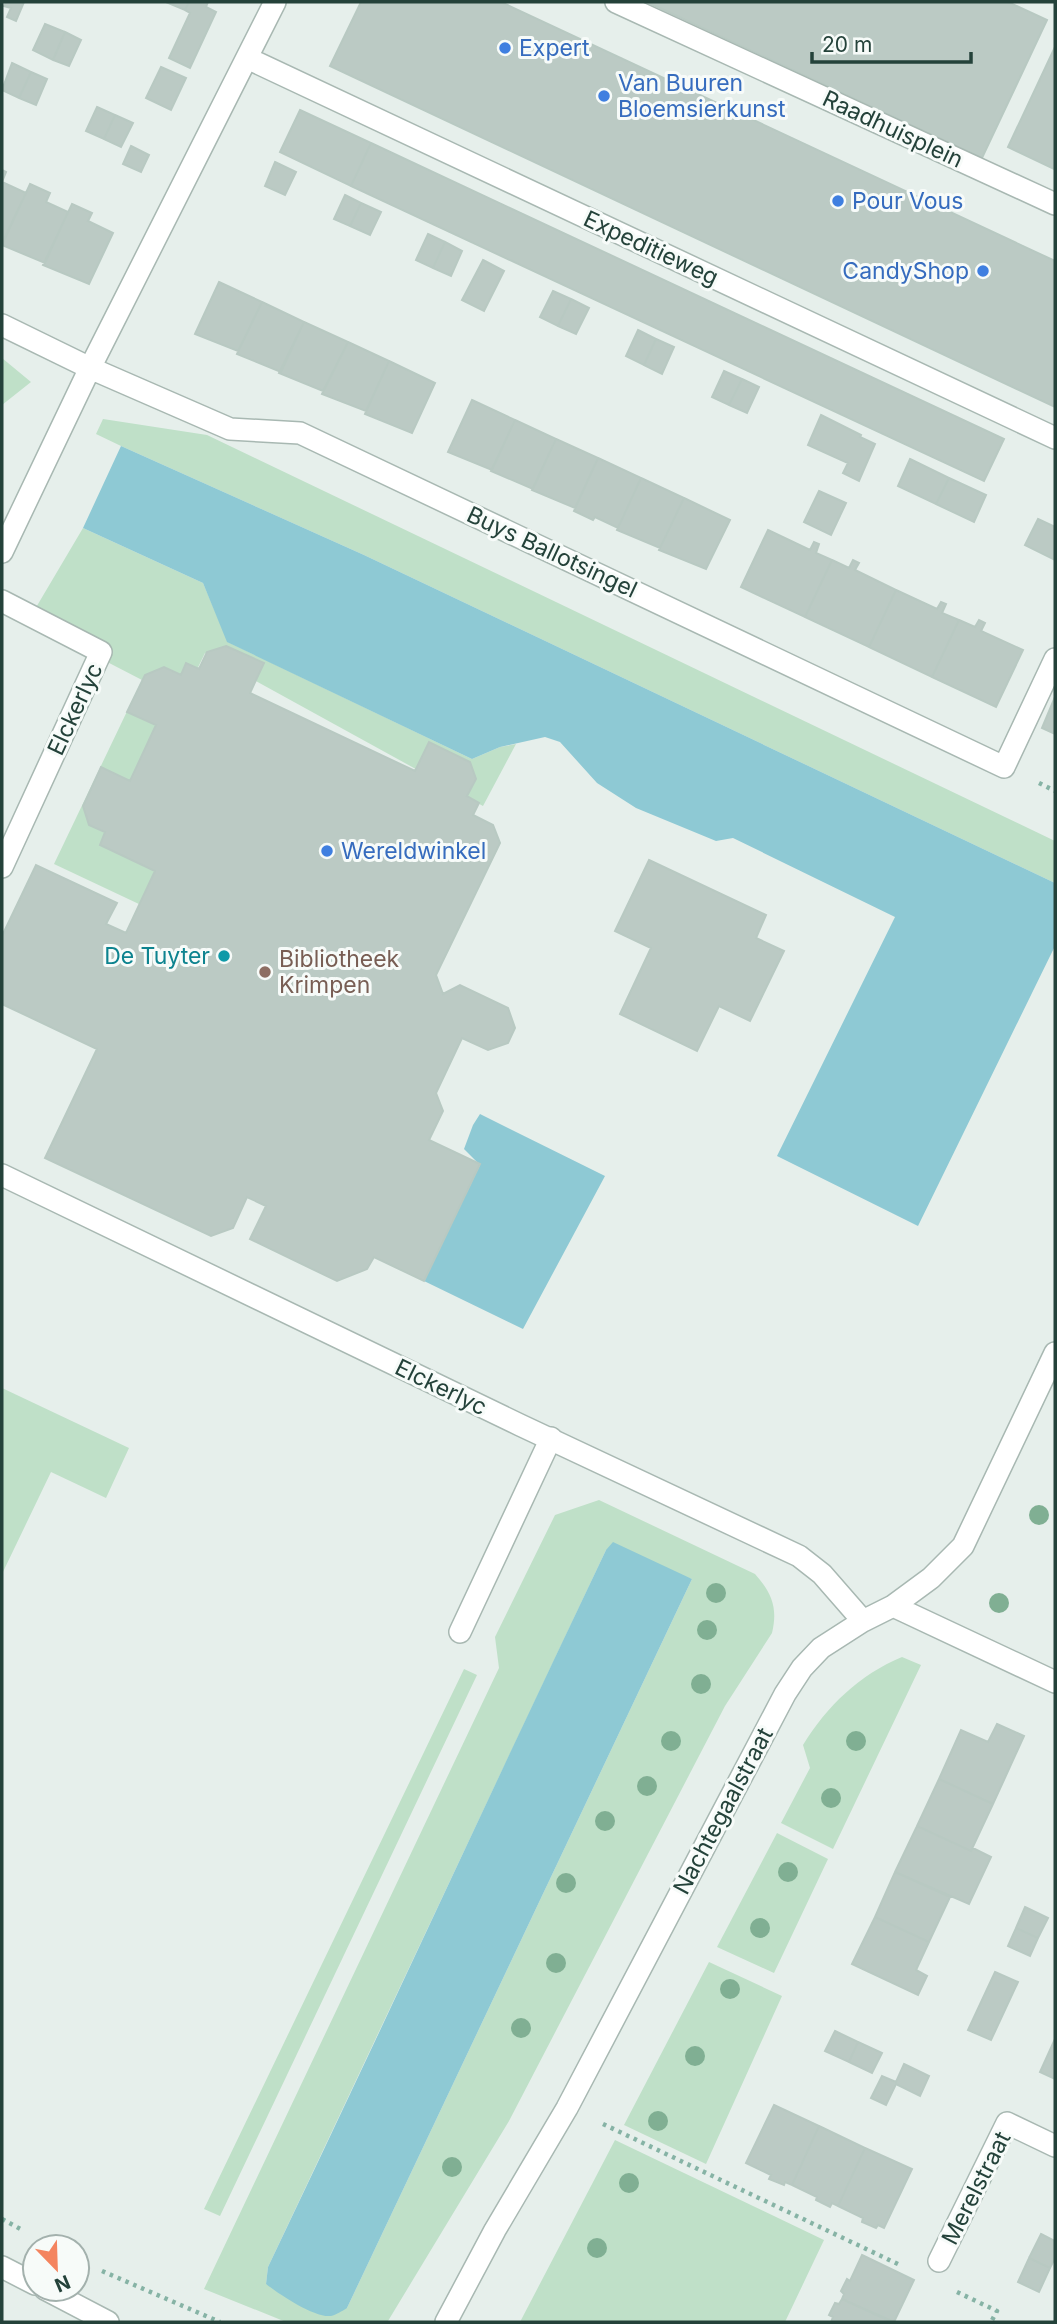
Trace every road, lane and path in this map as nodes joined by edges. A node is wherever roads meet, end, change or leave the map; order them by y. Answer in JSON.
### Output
{"nodes":[{"id":1,"x":275,"y":2,"type":"edge"},
{"id":2,"x":616,"y":2,"type":"edge"},
{"id":3,"x":247,"y":58,"type":"junction"},
{"id":4,"x":1055,"y":204,"type":"edge"},
{"id":5,"x":2,"y":325,"type":"edge"},
{"id":6,"x":90,"y":368,"type":"junction"},
{"id":7,"x":1055,"y":438,"type":"edge"},
{"id":8,"x":2,"y":552,"type":"edge"},
{"id":9,"x":2,"y":601,"type":"edge"},
{"id":10,"x":1055,"y":659,"type":"edge"},
{"id":11,"x":2,"y":867,"type":"edge"},
{"id":12,"x":2,"y":1175,"type":"edge"},
{"id":13,"x":1055,"y":1353,"type":"edge"},
{"id":14,"x":551,"y":1438,"type":"junction"},
{"id":15,"x":893,"y":1606,"type":"junction"},
{"id":16,"x":863,"y":1621,"type":"junction"},
{"id":17,"x":460,"y":1632,"type":"dead end"},
{"id":18,"x":1055,"y":1682,"type":"edge"},
{"id":19,"x":567,"y":2108,"type":"junction"},
{"id":20,"x":1055,"y":2146,"type":"edge"},
{"id":21,"x":939,"y":2261,"type":"dead end"},
{"id":22,"x":903,"y":2266,"type":"dead end"},
{"id":23,"x":2,"y":2267,"type":"edge"},
{"id":24,"x":101,"y":2271,"type":"dead end"},
{"id":25,"x":21,"y":2277,"type":"edge"},
{"id":26,"x":951,"y":2289,"type":"dead end"},
{"id":27,"x":72,"y":2303,"type":"edge"},
{"id":28,"x":108,"y":2322,"type":"edge"},
{"id":29,"x":220,"y":2322,"type":"edge"},
{"id":30,"x":446,"y":2322,"type":"edge"},
{"id":31,"x":991,"y":2322,"type":"edge"}],
"edges":[{"from":1,"to":3,"type":"street"},
{"from":2,"to":4,"type":"street","name":"Raadhuisplein"},
{"from":3,"to":6,"type":"street"},
{"from":3,"to":7,"type":"street","name":"Expeditieweg"},
{"from":5,"to":6,"type":"street","name":"Buys Ballotsingel"},
{"from":6,"to":8,"type":"street"},
{"from":6,"to":10,"type":"street","name":"Buys Ballotsingel"},
{"from":9,"to":11,"type":"street","name":"Elckerlyc"},
{"from":12,"to":14,"type":"street","name":"Elckerlyc"},
{"from":13,"to":15,"type":"street","name":"Nachtegaalstraat"},
{"from":14,"to":16,"type":"street","name":"Elckerlyc"},
{"from":14,"to":17,"type":"street"},
{"from":15,"to":16,"type":"street","name":"Nachtegaalstraat"},
{"from":15,"to":18,"type":"street"},
{"from":16,"to":19,"type":"street","name":"Nachtegaalstraat"},
{"from":19,"to":22,"type":"path"},
{"from":19,"to":30,"type":"street","name":"Nachtegaalstraat"},
{"from":20,"to":21,"type":"street","name":"Merelstraat"},
{"from":23,"to":25,"type":"street"},
{"from":24,"to":29,"type":"path"},
{"from":26,"to":31,"type":"path"},
{"from":27,"to":28,"type":"street"}]}
